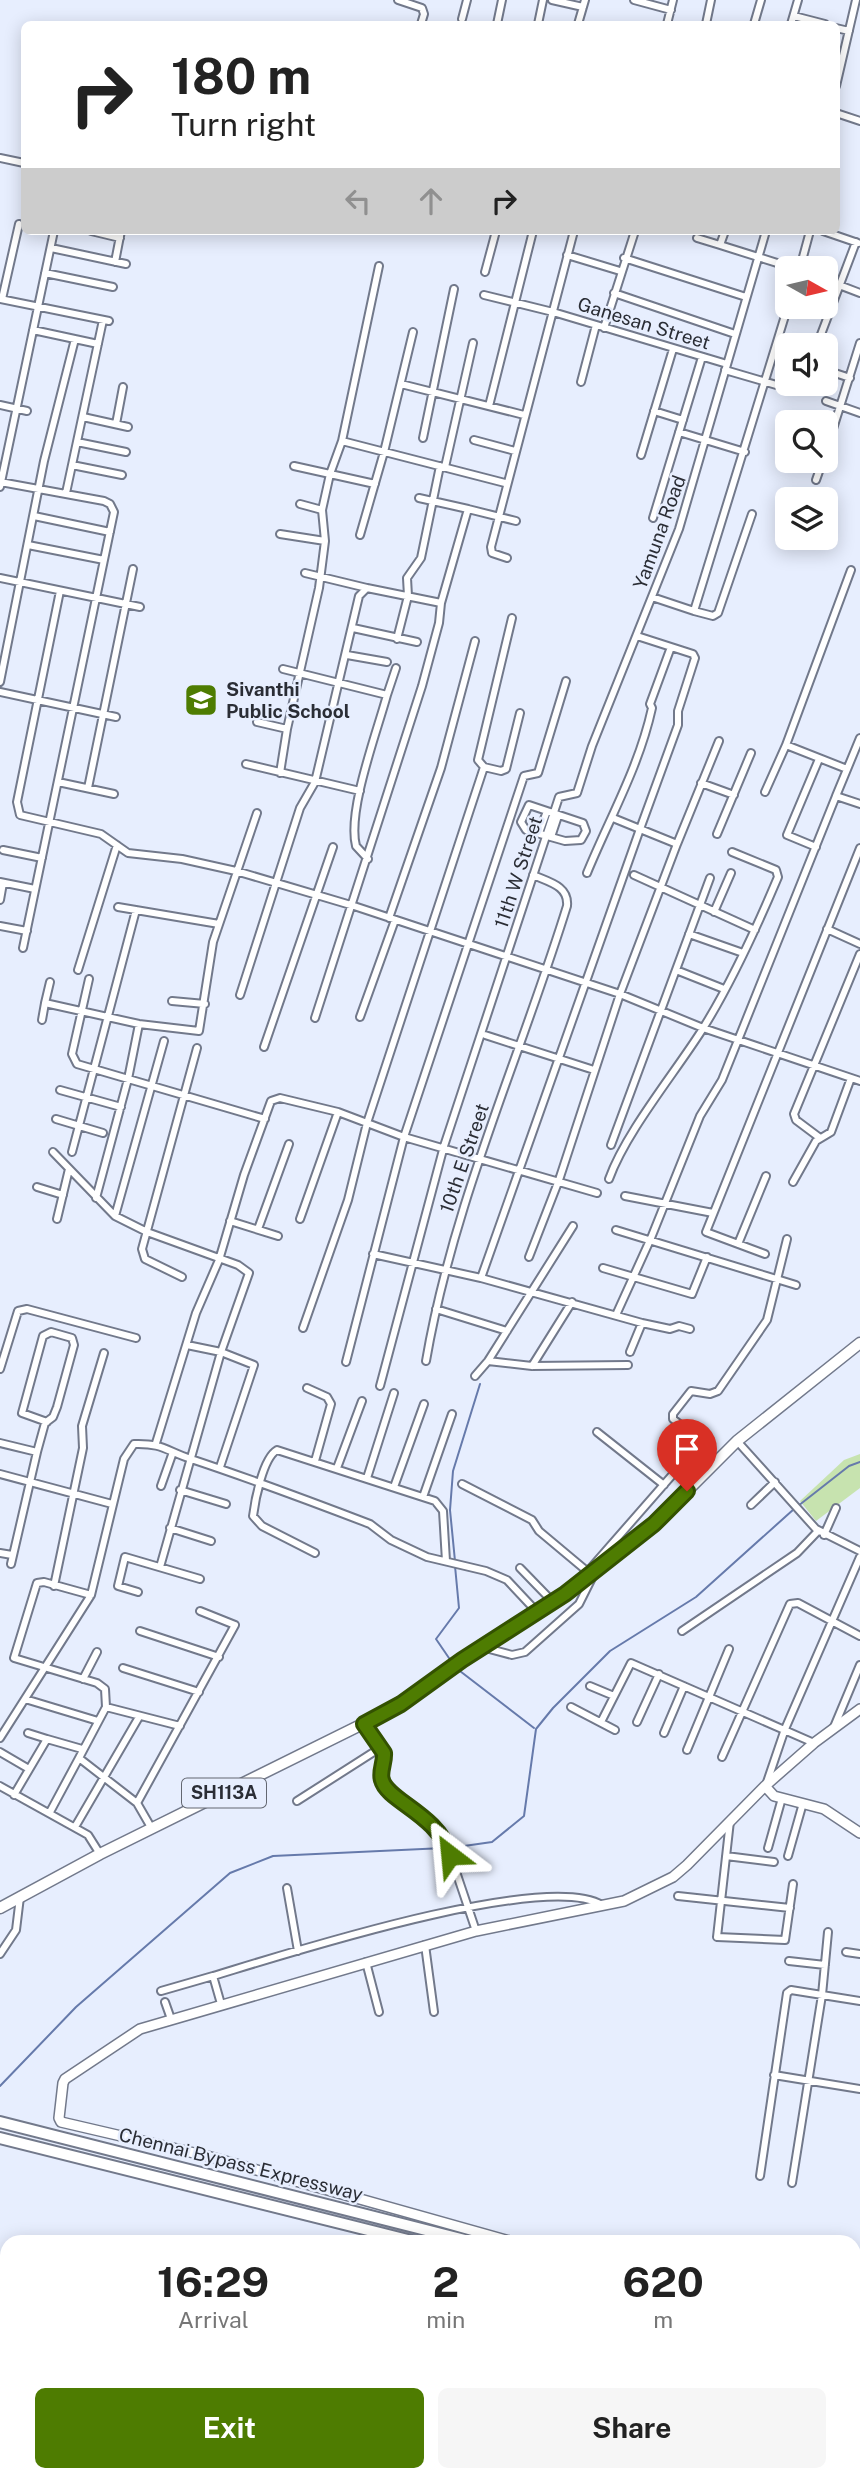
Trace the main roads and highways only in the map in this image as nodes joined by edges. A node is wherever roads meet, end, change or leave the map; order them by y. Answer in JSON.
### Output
{"nodes":[{"id":1,"x":860,"y":1343,"type":"edge"},
{"id":2,"x":0,"y":1908,"type":"edge"},
{"id":3,"x":0,"y":2122,"type":"edge"},
{"id":4,"x":0,"y":2138,"type":"edge"},
{"id":5,"x":388,"y":2235,"type":"edge"},
{"id":6,"x":445,"y":2235,"type":"edge"}],
"edges":[{"from":1,"to":2,"type":"main road","number":"SH113A"},
{"from":3,"to":6,"type":"highway","name":"Chennai Bypass Expressway"},
{"from":4,"to":5,"type":"highway","name":"Chennai Bypass Expressway"}]}
